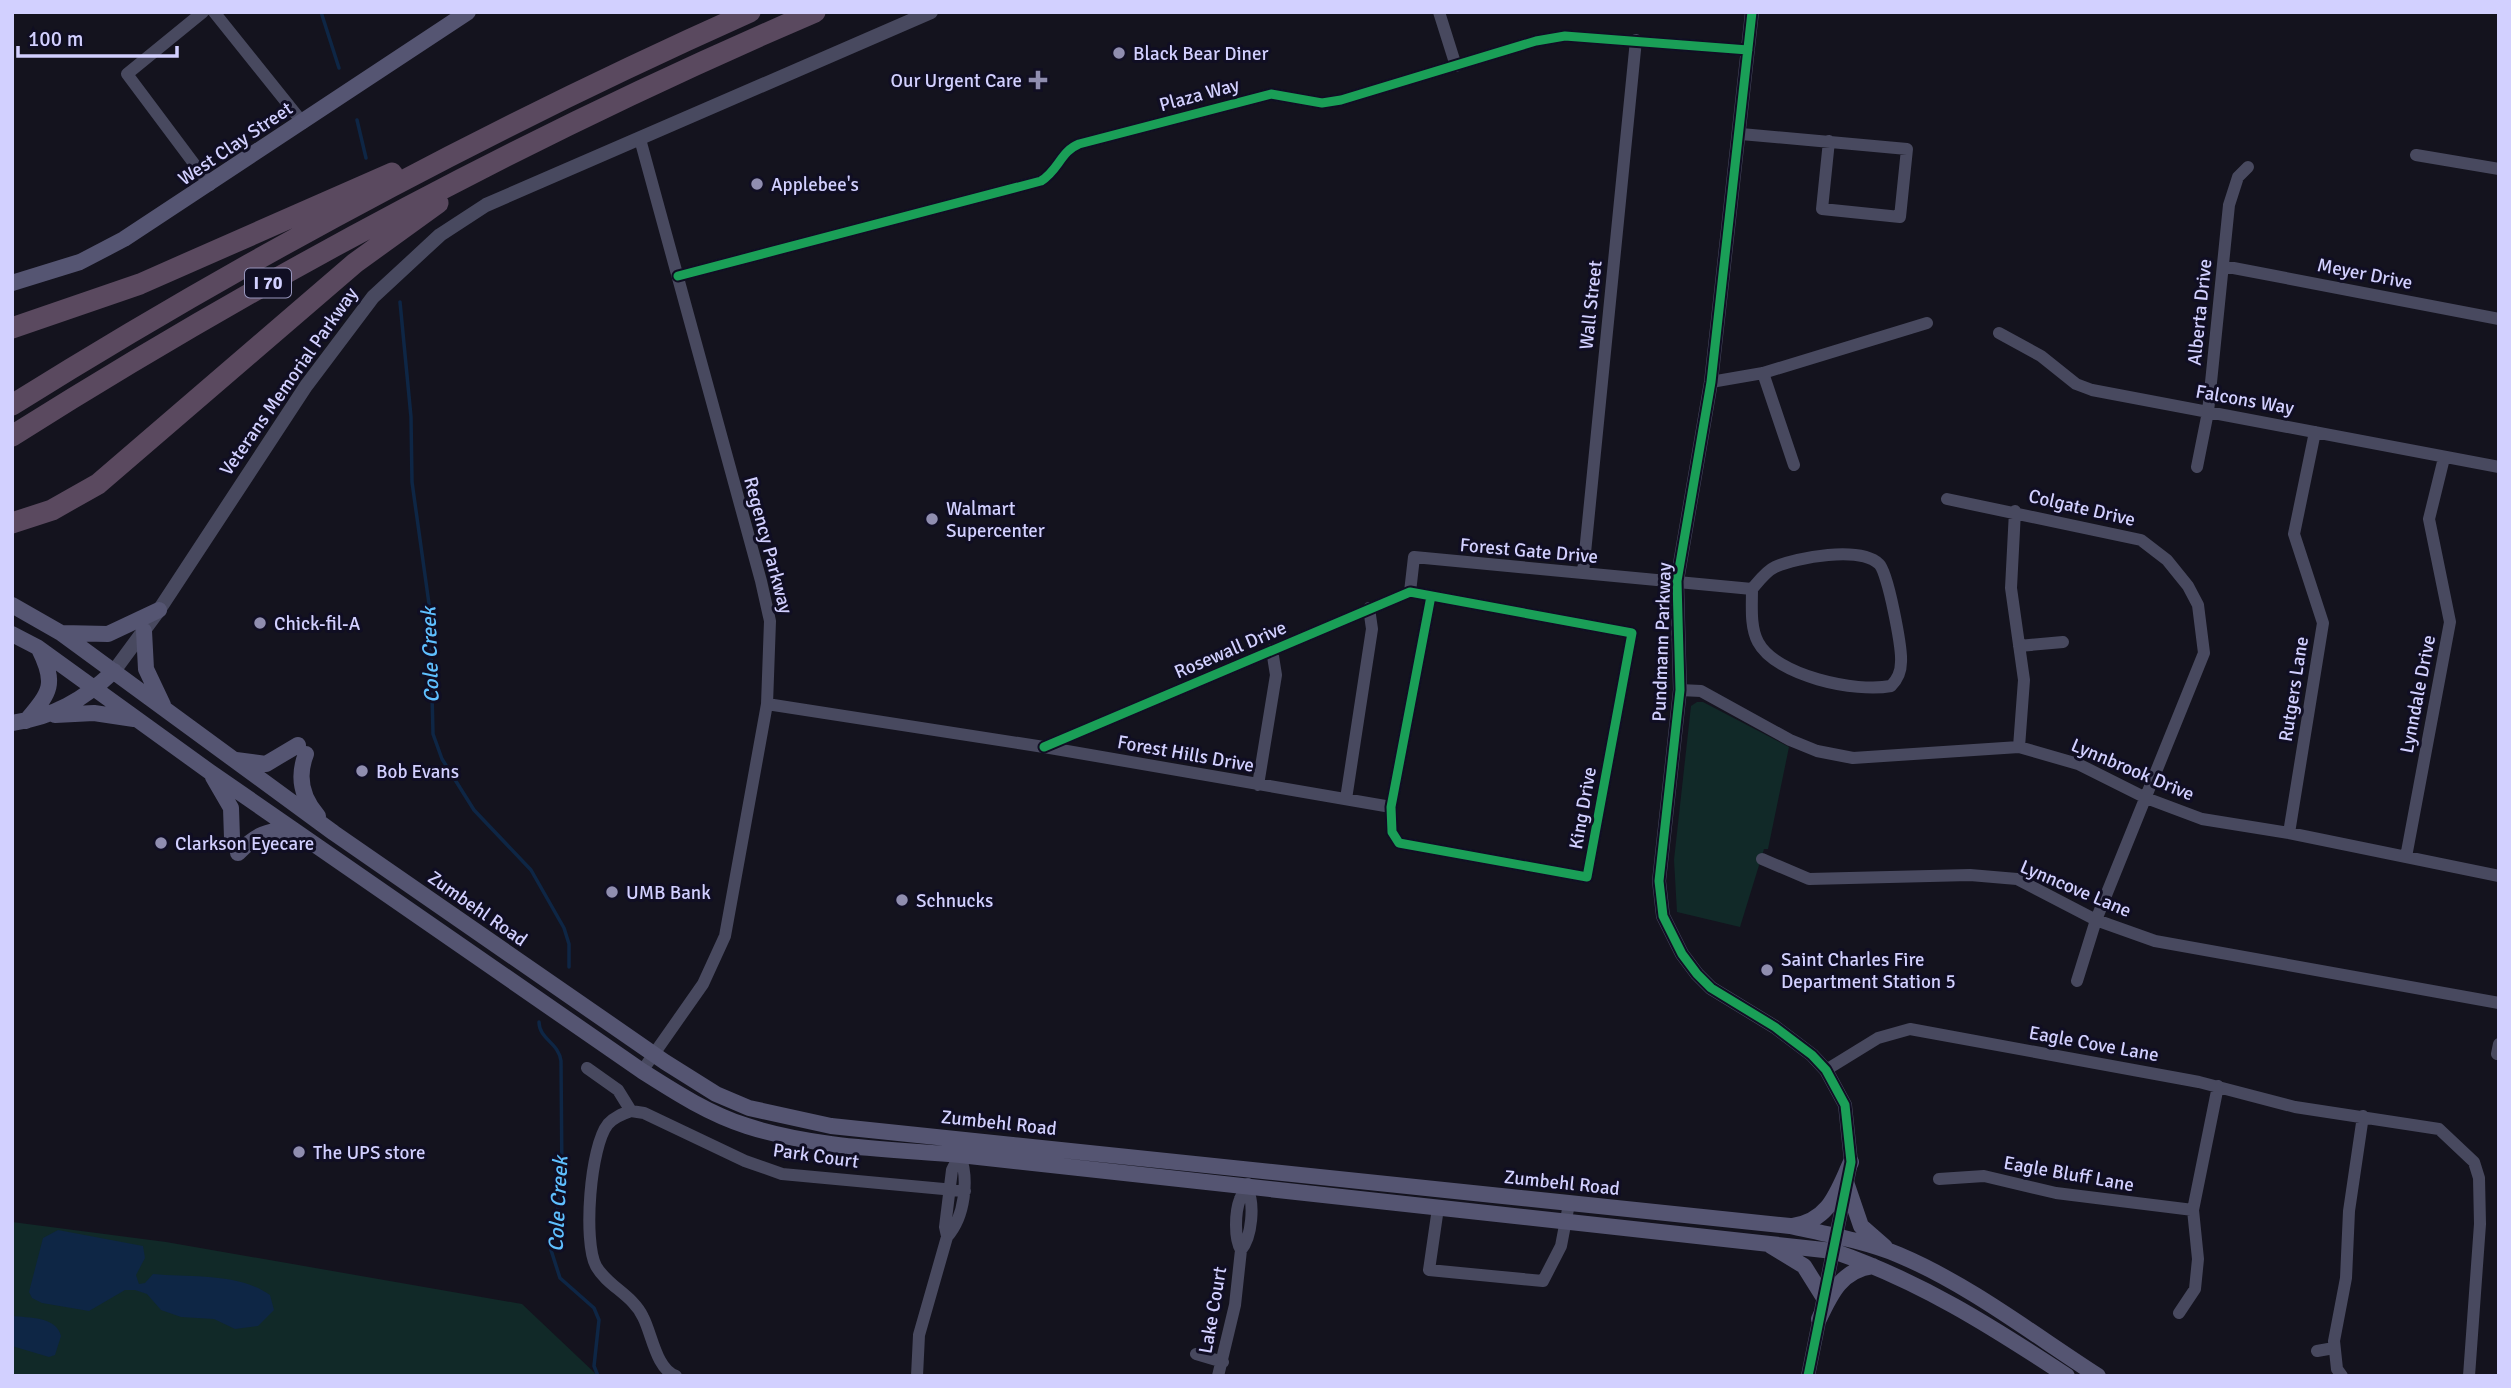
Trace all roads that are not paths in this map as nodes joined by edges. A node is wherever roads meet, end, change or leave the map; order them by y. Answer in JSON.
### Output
{"nodes":[{"id":1,"x":203,"y":12,"type":"edge"},
{"id":2,"x":214,"y":12,"type":"edge"},
{"id":3,"x":468,"y":12,"type":"edge"},
{"id":4,"x":750,"y":12,"type":"edge"},
{"id":5,"x":815,"y":12,"type":"edge"},
{"id":6,"x":931,"y":12,"type":"edge"},
{"id":7,"x":1439,"y":12,"type":"edge"},
{"id":8,"x":1752,"y":12,"type":"edge"},
{"id":9,"x":1636,"y":40,"type":"junction"},
{"id":10,"x":1748,"y":50,"type":"junction"},
{"id":11,"x":1456,"y":66,"type":"junction"},
{"id":12,"x":303,"y":123,"type":"junction"},
{"id":13,"x":1741,"y":135,"type":"junction"},
{"id":14,"x":640,"y":139,"type":"junction"},
{"id":15,"x":1829,"y":141,"type":"junction"},
{"id":16,"x":531,"y":143,"type":"junction"},
{"id":17,"x":457,"y":152,"type":"junction"},
{"id":18,"x":2416,"y":155,"type":"dead end"},
{"id":19,"x":2249,"y":167,"type":"dead end"},
{"id":20,"x":2499,"y":169,"type":"edge"},
{"id":21,"x":210,"y":185,"type":"junction"},
{"id":22,"x":2223,"y":266,"type":"junction"},
{"id":23,"x":678,"y":276,"type":"junction"},
{"id":24,"x":12,"y":283,"type":"edge"},
{"id":25,"x":2499,"y":318,"type":"edge"},
{"id":26,"x":1927,"y":323,"type":"dead end"},
{"id":27,"x":12,"y":328,"type":"edge"},
{"id":28,"x":1999,"y":333,"type":"dead end"},
{"id":29,"x":1763,"y":373,"type":"junction"},
{"id":30,"x":1711,"y":382,"type":"junction"},
{"id":31,"x":12,"y":405,"type":"edge"},
{"id":32,"x":2207,"y":412,"type":"junction"},
{"id":33,"x":2315,"y":432,"type":"junction"},
{"id":34,"x":12,"y":436,"type":"edge"},
{"id":35,"x":2444,"y":458,"type":"junction"},
{"id":36,"x":1794,"y":466,"type":"dead end"},
{"id":37,"x":2197,"y":467,"type":"dead end"},
{"id":38,"x":2499,"y":467,"type":"edge"},
{"id":39,"x":1947,"y":499,"type":"dead end"},
{"id":40,"x":2015,"y":511,"type":"junction"},
{"id":41,"x":12,"y":523,"type":"edge"},
{"id":42,"x":1583,"y":573,"type":"junction"},
{"id":43,"x":1677,"y":580,"type":"junction"},
{"id":44,"x":1752,"y":589,"type":"junction"},
{"id":45,"x":1410,"y":592,"type":"junction"},
{"id":46,"x":1431,"y":596,"type":"junction"},
{"id":47,"x":12,"y":605,"type":"edge"},
{"id":48,"x":1369,"y":608,"type":"junction"},
{"id":49,"x":159,"y":610,"type":"junction"},
{"id":50,"x":144,"y":631,"type":"junction"},
{"id":51,"x":61,"y":633,"type":"junction"},
{"id":52,"x":12,"y":634,"type":"edge"},
{"id":53,"x":2063,"y":642,"type":"dead end"},
{"id":54,"x":2019,"y":646,"type":"junction"},
{"id":55,"x":37,"y":647,"type":"junction"},
{"id":56,"x":1272,"y":650,"type":"junction"},
{"id":57,"x":114,"y":671,"type":"junction"},
{"id":58,"x":95,"y":689,"type":"junction"},
{"id":59,"x":1679,"y":690,"type":"junction"},
{"id":60,"x":768,"y":704,"type":"junction"},
{"id":61,"x":164,"y":707,"type":"junction"},
{"id":62,"x":53,"y":715,"type":"junction"},
{"id":63,"x":138,"y":720,"type":"junction"},
{"id":64,"x":19,"y":722,"type":"edge"},
{"id":65,"x":1044,"y":747,"type":"junction"},
{"id":66,"x":2019,"y":747,"type":"junction"},
{"id":67,"x":232,"y":759,"type":"junction"},
{"id":68,"x":210,"y":772,"type":"junction"},
{"id":69,"x":1258,"y":785,"type":"junction"},
{"id":70,"x":2146,"y":797,"type":"junction"},
{"id":71,"x":1346,"y":799,"type":"junction"},
{"id":72,"x":1391,"y":807,"type":"junction"},
{"id":73,"x":334,"y":833,"type":"junction"},
{"id":74,"x":2289,"y":833,"type":"junction"},
{"id":75,"x":302,"y":835,"type":"junction"},
{"id":76,"x":2406,"y":857,"type":"junction"},
{"id":77,"x":1762,"y":859,"type":"dead end"},
{"id":78,"x":2499,"y":876,"type":"edge"},
{"id":79,"x":2096,"y":920,"type":"junction"},
{"id":80,"x":508,"y":955,"type":"junction"},
{"id":81,"x":498,"y":969,"type":"junction"},
{"id":82,"x":2077,"y":981,"type":"dead end"},
{"id":83,"x":2499,"y":1003,"type":"edge"},
{"id":84,"x":653,"y":1055,"type":"junction"},
{"id":85,"x":587,"y":1068,"type":"dead end"},
{"id":86,"x":1826,"y":1070,"type":"junction"},
{"id":87,"x":642,"y":1071,"type":"junction"},
{"id":88,"x":2218,"y":1086,"type":"junction"},
{"id":89,"x":631,"y":1111,"type":"junction"},
{"id":90,"x":2363,"y":1116,"type":"junction"},
{"id":91,"x":961,"y":1147,"type":"junction"},
{"id":92,"x":1851,"y":1162,"type":"junction"},
{"id":93,"x":1250,"y":1171,"type":"junction"},
{"id":94,"x":1938,"y":1179,"type":"dead end"},
{"id":95,"x":1846,"y":1182,"type":"junction"},
{"id":96,"x":1247,"y":1189,"type":"junction"},
{"id":97,"x":950,"y":1190,"type":"junction"},
{"id":98,"x":965,"y":1191,"type":"junction"},
{"id":99,"x":1569,"y":1204,"type":"junction"},
{"id":100,"x":1438,"y":1208,"type":"junction"},
{"id":101,"x":2193,"y":1210,"type":"junction"},
{"id":102,"x":1566,"y":1221,"type":"junction"},
{"id":103,"x":1790,"y":1226,"type":"junction"},
{"id":104,"x":947,"y":1237,"type":"junction"},
{"id":105,"x":1763,"y":1241,"type":"junction"},
{"id":106,"x":1835,"y":1243,"type":"junction"},
{"id":107,"x":1899,"y":1255,"type":"junction"},
{"id":108,"x":1875,"y":1265,"type":"junction"},
{"id":109,"x":1824,"y":1298,"type":"junction"},
{"id":110,"x":2179,"y":1313,"type":"dead end"},
{"id":111,"x":1819,"y":1320,"type":"junction"},
{"id":112,"x":2334,"y":1348,"type":"junction"},
{"id":113,"x":2317,"y":1351,"type":"dead end"},
{"id":114,"x":1196,"y":1354,"type":"dead end"},
{"id":115,"x":1223,"y":1362,"type":"junction"},
{"id":116,"x":676,"y":1376,"type":"edge"},
{"id":117,"x":917,"y":1376,"type":"edge"},
{"id":118,"x":1218,"y":1376,"type":"edge"},
{"id":119,"x":1808,"y":1376,"type":"edge"},
{"id":120,"x":2067,"y":1376,"type":"edge"},
{"id":121,"x":2098,"y":1376,"type":"edge"},
{"id":122,"x":2342,"y":1376,"type":"edge"},
{"id":123,"x":2469,"y":1376,"type":"edge"}],
"edges":[{"from":1,"to":21,"type":"street"},
{"from":2,"to":12,"type":"street"},
{"from":3,"to":12,"type":"main road","name":"West Clay Street"},
{"from":4,"to":17,"type":"highway","number":"I 70"},
{"from":5,"to":16,"type":"highway","number":"I 70"},
{"from":6,"to":14,"type":"street","name":"Veterans Memorial Parkway"},
{"from":7,"to":11,"type":"street"},
{"from":8,"to":10,"type":"street","name":"Pundmann Parkway"},
{"from":9,"to":10,"type":"street","name":"Plaza Way"},
{"from":9,"to":11,"type":"street","name":"Plaza Way"},
{"from":9,"to":42,"type":"street","name":"Wall Street"},
{"from":10,"to":13,"type":"street","name":"Pundmann Parkway"},
{"from":11,"to":23,"type":"street","name":"Plaza Way"},
{"from":12,"to":21,"type":"main road","name":"West Clay Street"},
{"from":13,"to":15,"type":"street"},
{"from":13,"to":30,"type":"street","name":"Pundmann Parkway"},
{"from":14,"to":23,"type":"street","name":"Regency Parkway"},
{"from":14,"to":49,"type":"street","name":"Veterans Memorial Parkway"},
{"from":15,"to":15,"type":"street"},
{"from":16,"to":34,"type":"highway","number":"I 70"},
{"from":16,"to":41,"type":"highway"},
{"from":17,"to":27,"type":"highway"},
{"from":17,"to":31,"type":"highway","number":"I 70"},
{"from":18,"to":20,"type":"street"},
{"from":19,"to":22,"type":"street","name":"Alberta Drive"},
{"from":21,"to":24,"type":"main road","name":"West Clay Street"},
{"from":22,"to":25,"type":"street","name":"Meyer Drive"},
{"from":22,"to":32,"type":"street","name":"Alberta Drive"},
{"from":23,"to":60,"type":"street","name":"Regency Parkway"},
{"from":26,"to":29,"type":"street"},
{"from":28,"to":32,"type":"street","name":"Falcons Way"},
{"from":29,"to":30,"type":"street"},
{"from":29,"to":36,"type":"street"},
{"from":30,"to":43,"type":"street","name":"Pundmann Parkway"},
{"from":32,"to":33,"type":"street","name":"Falcons Way"},
{"from":32,"to":37,"type":"street","name":"Alberta Drive"},
{"from":33,"to":35,"type":"street","name":"Falcons Way"},
{"from":33,"to":74,"type":"street","name":"Rutgers Lane"},
{"from":35,"to":38,"type":"street","name":"Falcons Way"},
{"from":35,"to":76,"type":"street","name":"Lynndale Drive"},
{"from":39,"to":40,"type":"street","name":"Colgate Drive"},
{"from":40,"to":54,"type":"street"},
{"from":40,"to":70,"type":"street","name":"Colgate Drive"},
{"from":42,"to":43,"type":"street","name":"Forest Gate Drive"},
{"from":42,"to":45,"type":"street","name":"Forest Gate Drive"},
{"from":43,"to":44,"type":"street","name":"Forest Gate Drive"},
{"from":43,"to":59,"type":"street","name":"Pundmann Parkway"},
{"from":44,"to":44,"type":"street"},
{"from":45,"to":46,"type":"street"},
{"from":45,"to":48,"type":"street","name":"Rosewall Drive"},
{"from":46,"to":72,"type":"street","name":"King Drive"},
{"from":46,"to":72,"type":"street","name":"King Drive"},
{"from":47,"to":51,"type":"main road","name":"Zumbehl Road"},
{"from":48,"to":56,"type":"street","name":"Rosewall Drive"},
{"from":48,"to":71,"type":"street"},
{"from":49,"to":50,"type":"street","name":"Veterans Memorial Parkway"},
{"from":49,"to":51,"type":"main road"},
{"from":50,"to":57,"type":"street","name":"Veterans Memorial Parkway"},
{"from":50,"to":61,"type":"main road"},
{"from":51,"to":57,"type":"main road","name":"Zumbehl Road"},
{"from":52,"to":55,"type":"main road","name":"Zumbehl Road"},
{"from":53,"to":54,"type":"street"},
{"from":54,"to":66,"type":"street"},
{"from":55,"to":58,"type":"main road","name":"Zumbehl Road"},
{"from":55,"to":64,"type":"main road"},
{"from":56,"to":65,"type":"street","name":"Rosewall Drive"},
{"from":56,"to":69,"type":"street"},
{"from":57,"to":58,"type":"main road","name":"Veterans Memorial Parkway"},
{"from":57,"to":61,"type":"main road","name":"Zumbehl Road"},
{"from":58,"to":62,"type":"main road","name":"Veterans Memorial Parkway"},
{"from":58,"to":63,"type":"main road","name":"Zumbehl Road"},
{"from":59,"to":66,"type":"street","name":"Lynnbrook Drive"},
{"from":59,"to":86,"type":"street","name":"Pundmann Parkway"},
{"from":60,"to":65,"type":"street","name":"Forest Hills Drive"},
{"from":60,"to":84,"type":"street","name":"Regency Parkway"},
{"from":61,"to":67,"type":"main road","name":"Zumbehl Road"},
{"from":62,"to":63,"type":"main road"},
{"from":62,"to":64,"type":"main road","name":"Veterans Memorial Parkway"},
{"from":63,"to":68,"type":"main road","name":"Zumbehl Road"},
{"from":65,"to":69,"type":"street","name":"Forest Hills Drive"},
{"from":66,"to":70,"type":"street","name":"Lynnbrook Drive"},
{"from":67,"to":73,"type":"main road","name":"Zumbehl Road"},
{"from":67,"to":73,"type":"main road"},
{"from":68,"to":75,"type":"main road","name":"Zumbehl Road"},
{"from":68,"to":75,"type":"main road"},
{"from":69,"to":71,"type":"street","name":"Forest Hills Drive"},
{"from":70,"to":74,"type":"street","name":"Lynnbrook Drive"},
{"from":70,"to":79,"type":"street","name":"Colgate Drive"},
{"from":71,"to":72,"type":"street","name":"Forest Hills Drive"},
{"from":73,"to":80,"type":"main road","name":"Zumbehl Road"},
{"from":74,"to":76,"type":"street","name":"Lynnbrook Drive"},
{"from":75,"to":81,"type":"main road","name":"Zumbehl Road"},
{"from":76,"to":78,"type":"street","name":"Lynnbrook Drive"},
{"from":77,"to":79,"type":"street","name":"Lynncove Lane"},
{"from":79,"to":82,"type":"street","name":"Colgate Drive"},
{"from":79,"to":83,"type":"street","name":"Lynncove Lane"},
{"from":80,"to":81,"type":"main road"},
{"from":80,"to":84,"type":"main road","name":"Zumbehl Road"},
{"from":81,"to":87,"type":"main road","name":"Zumbehl Road"},
{"from":84,"to":87,"type":"street","name":"Regency Parkway"},
{"from":84,"to":91,"type":"main road","name":"Zumbehl Road"},
{"from":85,"to":89,"type":"street"},
{"from":86,"to":88,"type":"street","name":"Eagle Cove Lane"},
{"from":86,"to":92,"type":"street","name":"Pundmann Parkway"},
{"from":87,"to":91,"type":"main road","name":"Zumbehl Road"},
{"from":88,"to":90,"type":"street","name":"Eagle Cove Lane"},
{"from":88,"to":101,"type":"street"},
{"from":89,"to":97,"type":"street","name":"Park Court"},
{"from":89,"to":116,"type":"street"},
{"from":90,"to":112,"type":"street"},
{"from":90,"to":123,"type":"street","name":"Eagle Cove Lane"},
{"from":91,"to":93,"type":"main road","name":"Zumbehl Road"},
{"from":91,"to":96,"type":"main road","name":"Zumbehl Road"},
{"from":91,"to":97,"type":"street"},
{"from":91,"to":98,"type":"street"},
{"from":92,"to":95,"type":"street","name":"Pundmann Parkway"},
{"from":92,"to":103,"type":"main road"},
{"from":93,"to":96,"type":"street","name":"Lake Court"},
{"from":93,"to":99,"type":"main road","name":"Zumbehl Road"},
{"from":94,"to":101,"type":"street","name":"Eagle Bluff Lane"},
{"from":95,"to":106,"type":"street","name":"Pundmann Parkway"},
{"from":95,"to":107,"type":"main road"},
{"from":96,"to":100,"type":"main road","name":"Zumbehl Road"},
{"from":96,"to":115,"type":"street","name":"Lake Court"},
{"from":97,"to":98,"type":"street","name":"Park Court"},
{"from":97,"to":104,"type":"street"},
{"from":98,"to":104,"type":"street"},
{"from":99,"to":102,"type":"street"},
{"from":99,"to":103,"type":"main road","name":"Zumbehl Road"},
{"from":100,"to":102,"type":"main road","name":"Zumbehl Road"},
{"from":100,"to":102,"type":"street"},
{"from":101,"to":110,"type":"street"},
{"from":102,"to":105,"type":"main road","name":"Zumbehl Road"},
{"from":103,"to":106,"type":"main road","name":"Zumbehl Road"},
{"from":104,"to":117,"type":"street"},
{"from":105,"to":106,"type":"main road","name":"Zumbehl Road"},
{"from":105,"to":109,"type":"main road"},
{"from":106,"to":107,"type":"main road","name":"Zumbehl Road"},
{"from":106,"to":108,"type":"main road","name":"Zumbehl Road"},
{"from":106,"to":109,"type":"street","name":"Pundmann Parkway"},
{"from":107,"to":121,"type":"main road","name":"Zumbehl Road"},
{"from":108,"to":111,"type":"main road"},
{"from":108,"to":120,"type":"main road","name":"Zumbehl Road"},
{"from":109,"to":111,"type":"street","name":"Pundmann Parkway"},
{"from":111,"to":119,"type":"street","name":"Pundmann Parkway"},
{"from":112,"to":113,"type":"street"},
{"from":112,"to":122,"type":"street"},
{"from":114,"to":115,"type":"street"},
{"from":115,"to":118,"type":"street","name":"Lake Court"}]}
